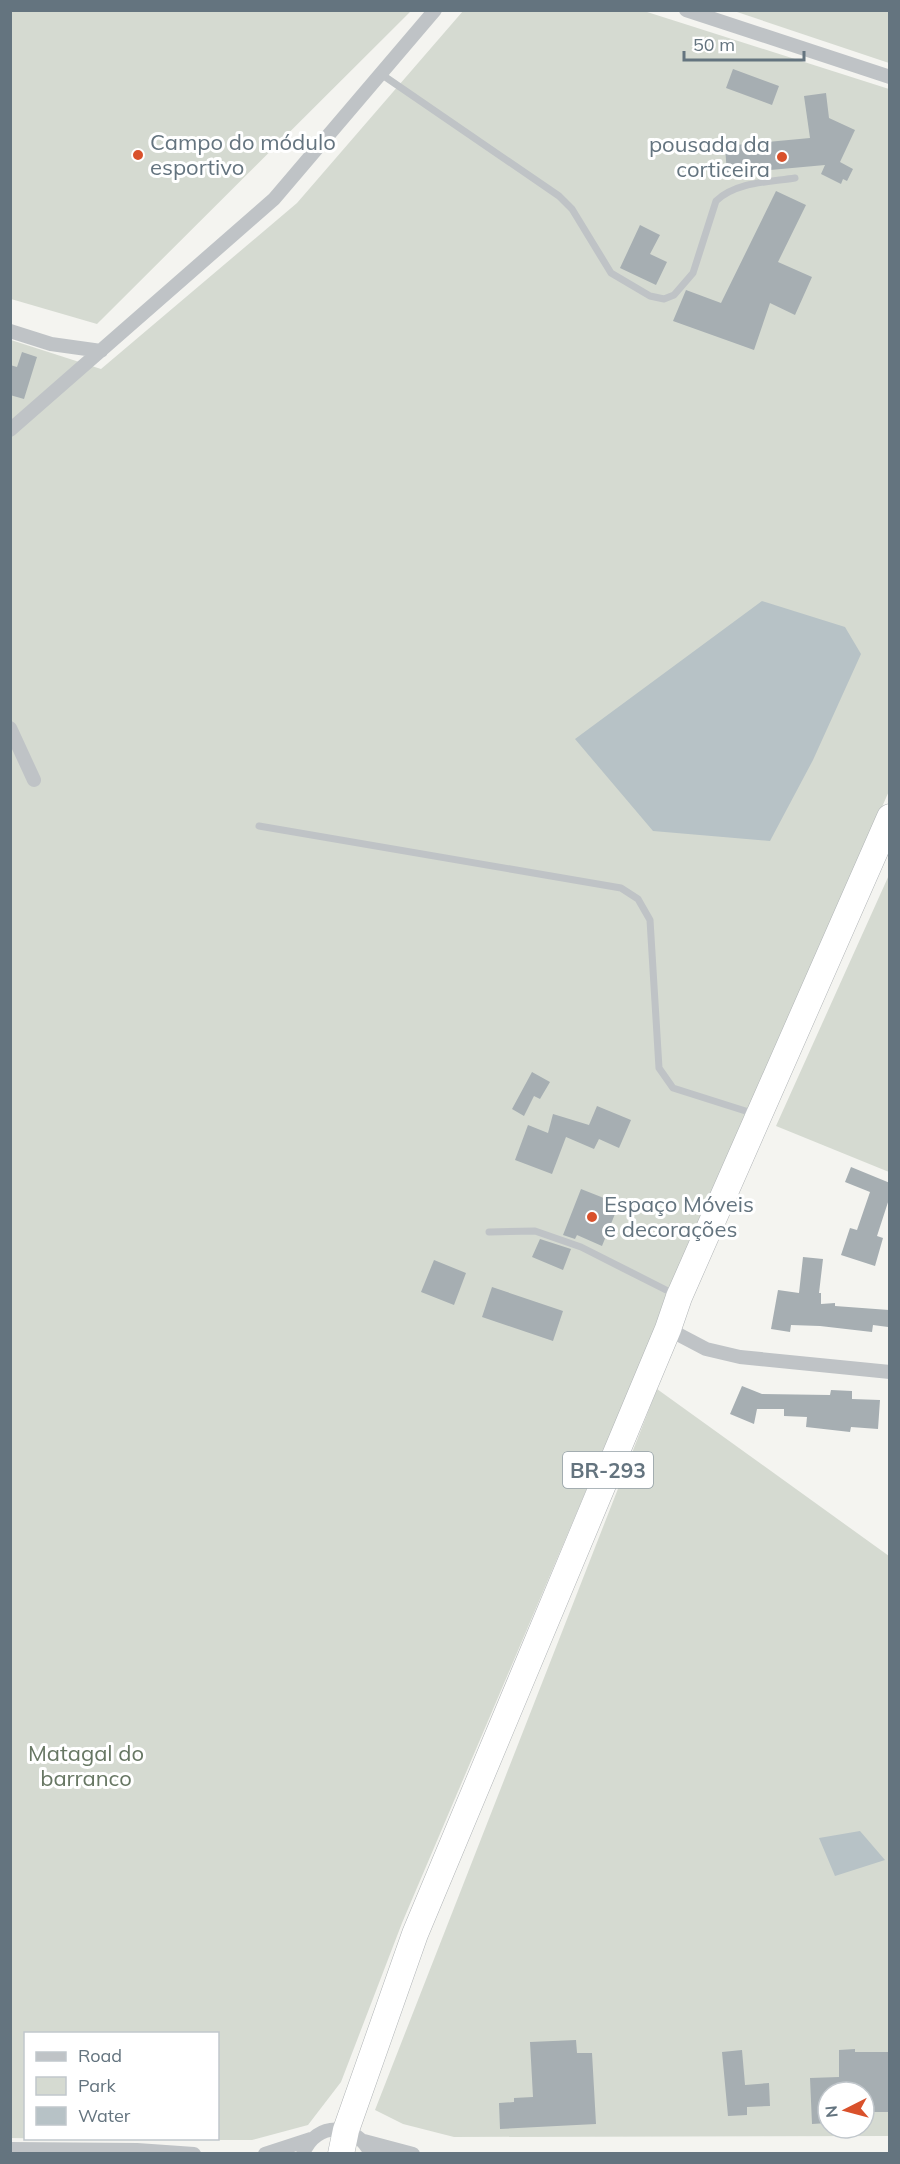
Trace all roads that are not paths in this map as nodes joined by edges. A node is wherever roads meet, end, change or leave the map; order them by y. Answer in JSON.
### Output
{"nodes":[{"id":1,"x":435,"y":10,"type":"edge"},
{"id":2,"x":687,"y":10,"type":"edge"},
{"id":3,"x":381,"y":74,"type":"junction"},
{"id":4,"x":890,"y":77,"type":"edge"},
{"id":5,"x":795,"y":178,"type":"dead end"},
{"id":6,"x":10,"y":330,"type":"edge"},
{"id":7,"x":101,"y":351,"type":"junction"},
{"id":8,"x":10,"y":430,"type":"edge"},
{"id":9,"x":10,"y":728,"type":"edge"},
{"id":10,"x":34,"y":780,"type":"dead end"},
{"id":11,"x":890,"y":817,"type":"edge"},
{"id":12,"x":259,"y":826,"type":"dead end"},
{"id":13,"x":758,"y":1114,"type":"junction"},
{"id":14,"x":489,"y":1232,"type":"dead end"},
{"id":15,"x":679,"y":1297,"type":"junction"},
{"id":16,"x":668,"y":1329,"type":"junction"},
{"id":17,"x":890,"y":1372,"type":"edge"},
{"id":18,"x":311,"y":2139,"type":"junction"},
{"id":19,"x":350,"y":2142,"type":"edge"},
{"id":20,"x":10,"y":2149,"type":"edge"},
{"id":21,"x":194,"y":2154,"type":"edge"},
{"id":22,"x":265,"y":2154,"type":"edge"},
{"id":23,"x":303,"y":2154,"type":"edge"},
{"id":24,"x":371,"y":2154,"type":"edge"},
{"id":25,"x":413,"y":2154,"type":"edge"}],
"edges":[{"from":1,"to":3,"type":"street"},
{"from":2,"to":4,"type":"street"},
{"from":3,"to":5,"type":"lane"},
{"from":3,"to":7,"type":"street"},
{"from":6,"to":7,"type":"street"},
{"from":7,"to":8,"type":"street"},
{"from":9,"to":10,"type":"street"},
{"from":11,"to":13,"type":"highway","number":"BR-293"},
{"from":12,"to":13,"type":"lane"},
{"from":13,"to":15,"type":"highway","number":"BR-293"},
{"from":14,"to":15,"type":"lane"},
{"from":15,"to":16,"type":"highway","number":"BR-293"},
{"from":16,"to":17,"type":"street"},
{"from":16,"to":19,"type":"highway","number":"BR-293"},
{"from":18,"to":19,"type":"street"},
{"from":18,"to":22,"type":"street"},
{"from":18,"to":23,"type":"street"},
{"from":19,"to":24,"type":"street"},
{"from":19,"to":25,"type":"street"},
{"from":20,"to":21,"type":"street"}]}
